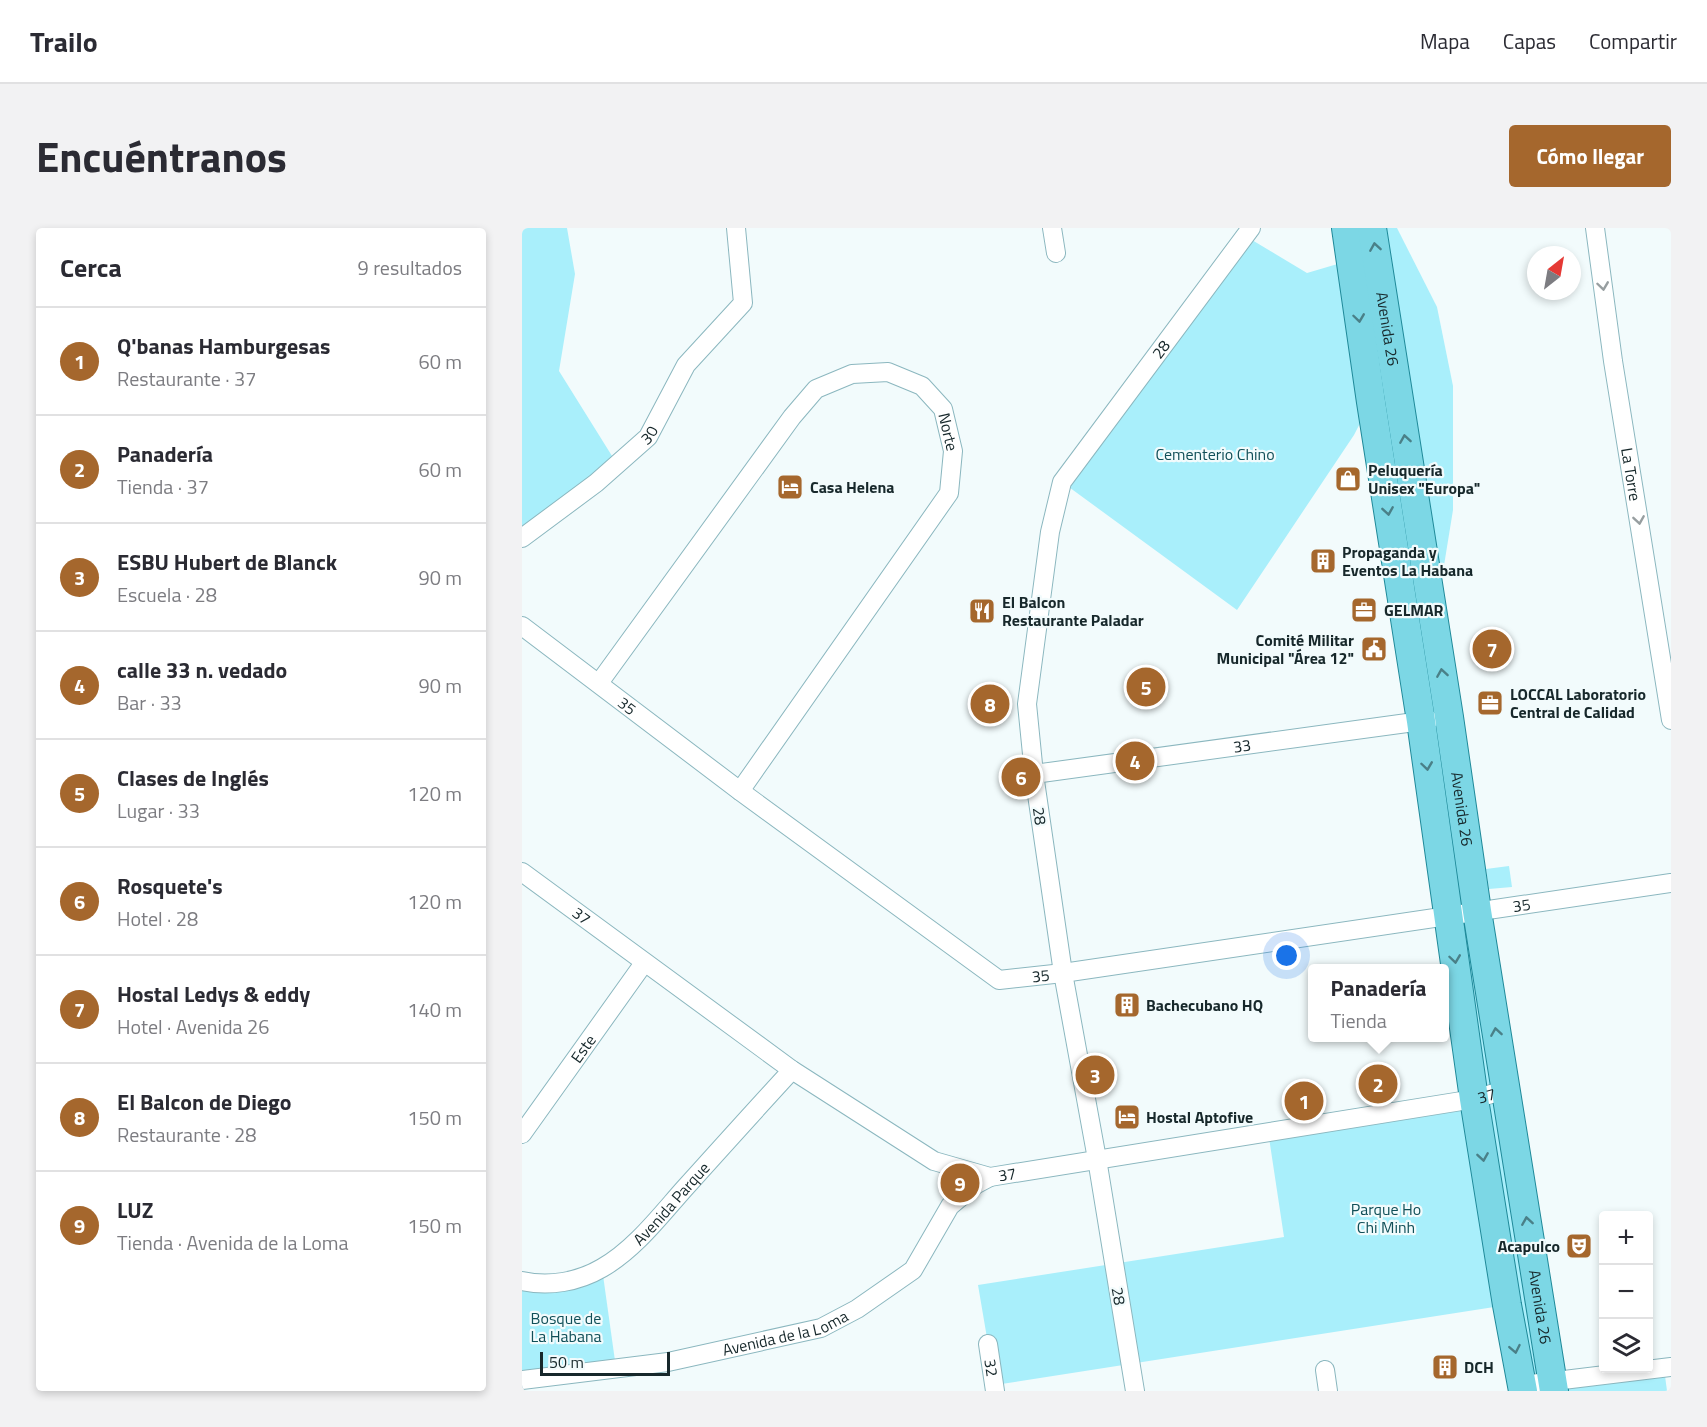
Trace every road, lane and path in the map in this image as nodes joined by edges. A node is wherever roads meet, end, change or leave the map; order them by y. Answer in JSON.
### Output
{"nodes":[{"id":1,"x":736,"y":228,"type":"edge"},
{"id":2,"x":1052,"y":228,"type":"edge"},
{"id":3,"x":1251,"y":228,"type":"edge"},
{"id":4,"x":1346,"y":228,"type":"edge"},
{"id":5,"x":1372,"y":228,"type":"edge"},
{"id":6,"x":1595,"y":228,"type":"edge"},
{"id":7,"x":1056,"y":253,"type":"dead end"},
{"id":8,"x":522,"y":538,"type":"edge"},
{"id":9,"x":522,"y":626,"type":"edge"},
{"id":10,"x":599,"y":683,"type":"junction"},
{"id":11,"x":1449,"y":717,"type":"junction"},
{"id":12,"x":1671,"y":720,"type":"edge"},
{"id":13,"x":1421,"y":721,"type":"junction"},
{"id":14,"x":1034,"y":774,"type":"junction"},
{"id":15,"x":740,"y":790,"type":"junction"},
{"id":16,"x":522,"y":872,"type":"edge"},
{"id":17,"x":1671,"y":883,"type":"edge"},
{"id":18,"x":1477,"y":911,"type":"junction"},
{"id":19,"x":1449,"y":915,"type":"junction"},
{"id":20,"x":644,"y":963,"type":"junction"},
{"id":21,"x":1063,"y":973,"type":"junction"},
{"id":22,"x":792,"y":1070,"type":"junction"},
{"id":23,"x":1505,"y":1090,"type":"junction"},
{"id":24,"x":1474,"y":1099,"type":"junction"},
{"id":25,"x":522,"y":1134,"type":"edge"},
{"id":26,"x":1097,"y":1159,"type":"junction"},
{"id":27,"x":990,"y":1177,"type":"junction"},
{"id":28,"x":522,"y":1281,"type":"edge"},
{"id":29,"x":988,"y":1344,"type":"dead end"},
{"id":30,"x":1671,"y":1367,"type":"edge"},
{"id":31,"x":1325,"y":1370,"type":"dead end"},
{"id":32,"x":522,"y":1380,"type":"edge"},
{"id":33,"x":1554,"y":1387,"type":"edge"},
{"id":34,"x":1523,"y":1388,"type":"edge"},
{"id":35,"x":995,"y":1391,"type":"edge"},
{"id":36,"x":1135,"y":1391,"type":"edge"},
{"id":37,"x":1328,"y":1391,"type":"edge"}],
"edges":[{"from":1,"to":8,"type":"street","name":"30"},
{"from":2,"to":7,"type":"street"},
{"from":3,"to":14,"type":"street","name":"28"},
{"from":4,"to":13,"type":"main road","name":"Avenida 26","one_way":true},
{"from":11,"to":5,"type":"main road","name":"Avenida 26","one_way":true},
{"from":6,"to":12,"type":"street","name":"La Torre","one_way":true},
{"from":9,"to":10,"type":"street","name":"35"},
{"from":10,"to":15,"type":"street","name":"35"},
{"from":10,"to":15,"type":"street","name":"Norte"},
{"from":11,"to":13,"type":"street","name":"33"},
{"from":11,"to":18,"type":"main road","name":"Avenida 26"},
{"from":13,"to":14,"type":"street","name":"33"},
{"from":13,"to":19,"type":"main road","name":"Avenida 26","one_way":true},
{"from":14,"to":21,"type":"street","name":"28"},
{"from":15,"to":21,"type":"street","name":"35"},
{"from":16,"to":20,"type":"street","name":"37"},
{"from":17,"to":18,"type":"street","name":"35"},
{"from":18,"to":19,"type":"street","name":"35"},
{"from":23,"to":18,"type":"main road","name":"Avenida 26","one_way":true},
{"from":19,"to":21,"type":"street","name":"35"},
{"from":19,"to":24,"type":"main road","name":"Avenida 26","one_way":true},
{"from":20,"to":22,"type":"street","name":"37"},
{"from":20,"to":25,"type":"street","name":"Este"},
{"from":21,"to":26,"type":"street","name":"28"},
{"from":22,"to":27,"type":"street","name":"37"},
{"from":22,"to":28,"type":"street","name":"Avenida Parque"},
{"from":23,"to":24,"type":"street","name":"37"},
{"from":33,"to":23,"type":"main road","name":"Avenida 26","one_way":true},
{"from":24,"to":26,"type":"street","name":"37"},
{"from":24,"to":34,"type":"main road","name":"Avenida 26","one_way":true},
{"from":26,"to":27,"type":"street","name":"37"},
{"from":26,"to":36,"type":"street","name":"28"},
{"from":27,"to":32,"type":"street","name":"Avenida de la Loma"},
{"from":29,"to":35,"type":"street","name":"32"},
{"from":30,"to":33,"type":"street"},
{"from":31,"to":37,"type":"street"},
{"from":33,"to":34,"type":"street"}]}
